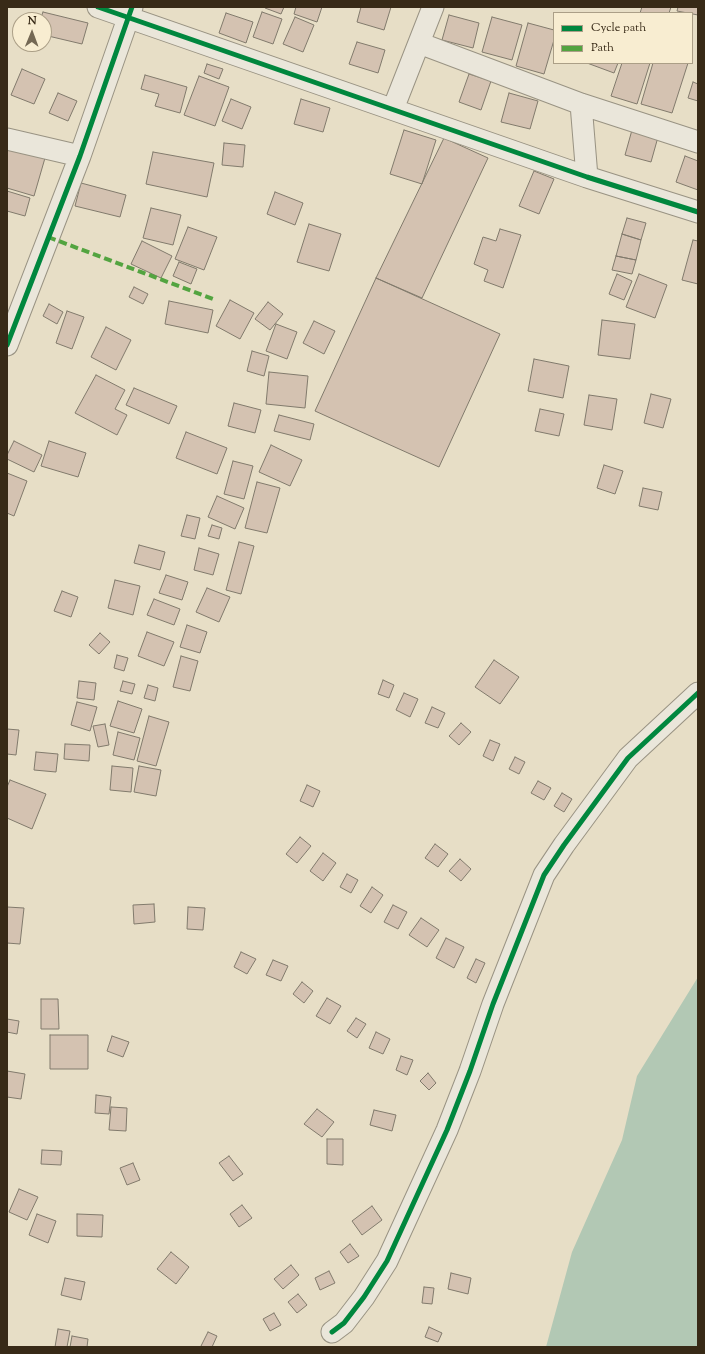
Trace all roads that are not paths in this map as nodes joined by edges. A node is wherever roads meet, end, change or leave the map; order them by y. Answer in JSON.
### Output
{"nodes":[{"id":1,"x":98,"y":7,"type":"edge"},
{"id":2,"x":432,"y":7,"type":"edge"},
{"id":3,"x":130,"y":13,"type":"edge"},
{"id":4,"x":419,"y":43,"type":"junction"},
{"id":5,"x":581,"y":104,"type":"junction"},
{"id":6,"x":393,"y":109,"type":"junction"},
{"id":7,"x":7,"y":139,"type":"edge"},
{"id":8,"x":698,"y":142,"type":"edge"},
{"id":9,"x":80,"y":156,"type":"junction"},
{"id":10,"x":587,"y":177,"type":"junction"},
{"id":11,"x":698,"y":212,"type":"edge"},
{"id":12,"x":7,"y":345,"type":"edge"},
{"id":13,"x":698,"y":693,"type":"edge"},
{"id":14,"x":332,"y":1332,"type":"dead end"}],
"edges":[{"from":1,"to":3,"type":"street"},
{"from":2,"to":4,"type":"street"},
{"from":3,"to":6,"type":"street"},
{"from":3,"to":9,"type":"street"},
{"from":4,"to":5,"type":"street"},
{"from":4,"to":6,"type":"street"},
{"from":5,"to":8,"type":"street"},
{"from":5,"to":10,"type":"street"},
{"from":6,"to":10,"type":"street"},
{"from":7,"to":9,"type":"street"},
{"from":9,"to":12,"type":"street"},
{"from":10,"to":11,"type":"street"},
{"from":13,"to":14,"type":"street"}]}
